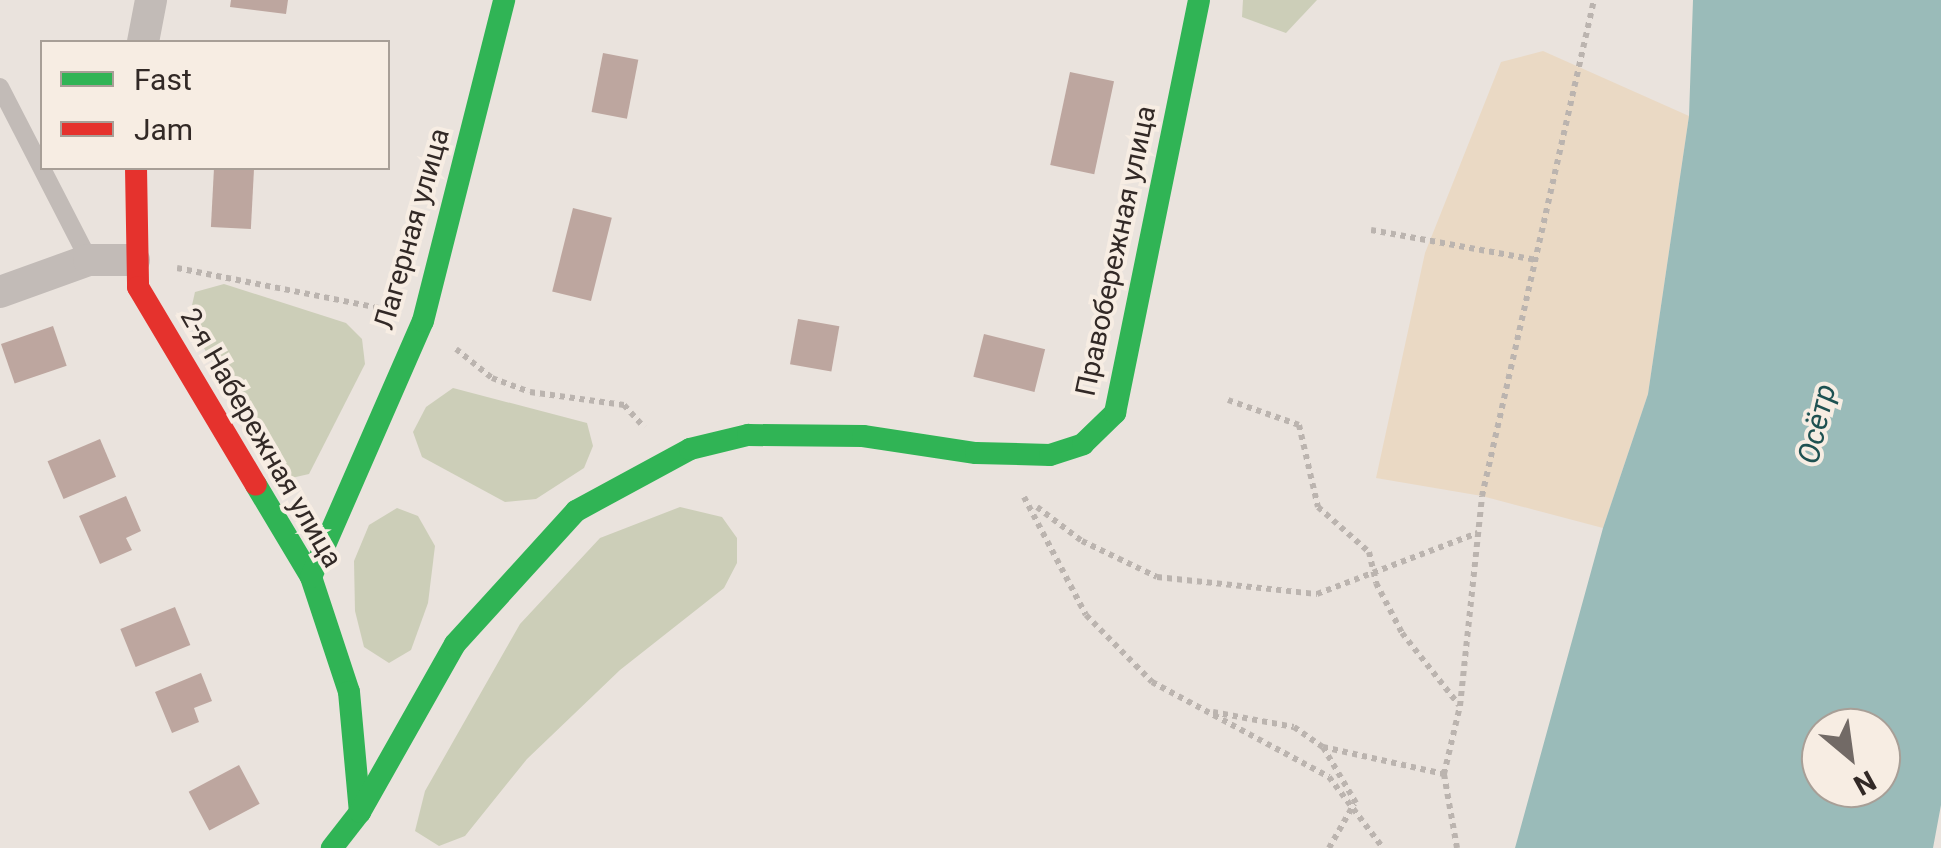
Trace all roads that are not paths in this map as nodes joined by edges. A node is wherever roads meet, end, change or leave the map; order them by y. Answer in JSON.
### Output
{"nodes":[{"id":1,"x":151,"y":0,"type":"edge"},
{"id":2,"x":504,"y":0,"type":"edge"},
{"id":3,"x":1199,"y":0,"type":"edge"},
{"id":4,"x":144,"y":40,"type":"edge"},
{"id":5,"x":0,"y":87,"type":"edge"},
{"id":6,"x":40,"y":165,"type":"edge"},
{"id":7,"x":43,"y":170,"type":"edge"},
{"id":8,"x":136,"y":170,"type":"edge"},
{"id":9,"x":89,"y":260,"type":"junction"},
{"id":10,"x":136,"y":274,"type":"junction"},
{"id":11,"x":0,"y":292,"type":"edge"},
{"id":12,"x":311,"y":577,"type":"junction"},
{"id":13,"x":360,"y":812,"type":"junction"},
{"id":14,"x":332,"y":848,"type":"edge"}],
"edges":[{"from":1,"to":4,"type":"street"},
{"from":2,"to":12,"type":"street","name":"Лагерная улица"},
{"from":3,"to":13,"type":"street","name":"Правобережная улица"},
{"from":5,"to":6,"type":"lane"},
{"from":7,"to":9,"type":"lane"},
{"from":8,"to":10,"type":"street"},
{"from":9,"to":10,"type":"street"},
{"from":9,"to":11,"type":"street"},
{"from":10,"to":12,"type":"street","name":"2-я Набережная улица"},
{"from":12,"to":13,"type":"street","name":"2-я Набережная улица"},
{"from":13,"to":14,"type":"street"}]}
